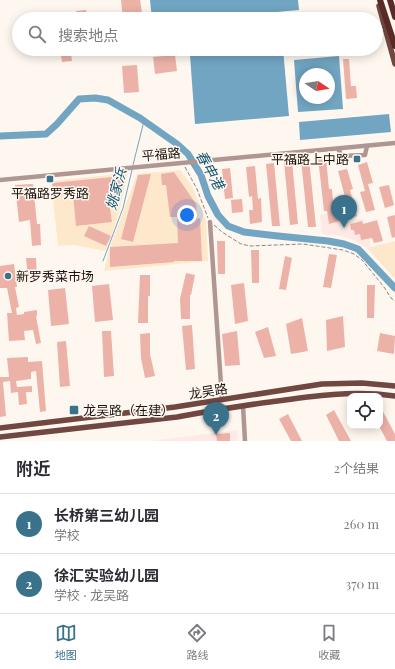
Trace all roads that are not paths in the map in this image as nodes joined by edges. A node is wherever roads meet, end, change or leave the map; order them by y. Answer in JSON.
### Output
{"nodes":[{"id":1,"x":379,"y":0,"type":"edge"},
{"id":2,"x":385,"y":0,"type":"edge"},
{"id":3,"x":390,"y":0,"type":"edge"},
{"id":4,"x":382,"y":12,"type":"edge"},
{"id":5,"x":383,"y":16,"type":"edge"},
{"id":6,"x":395,"y":17,"type":"edge"},
{"id":7,"x":395,"y":39,"type":"edge"},
{"id":8,"x":395,"y":46,"type":"edge"},
{"id":9,"x":395,"y":64,"type":"edge"},
{"id":10,"x":395,"y":143,"type":"edge"},
{"id":11,"x":367,"y":146,"type":"junction"},
{"id":12,"x":338,"y":148,"type":"junction"},
{"id":13,"x":0,"y":180,"type":"edge"},
{"id":14,"x":210,"y":222,"type":"road end"},
{"id":15,"x":395,"y":386,"type":"edge"},
{"id":16,"x":395,"y":396,"type":"edge"},
{"id":17,"x":222,"y":400,"type":"junction"},
{"id":18,"x":243,"y":406,"type":"junction"},
{"id":19,"x":0,"y":428,"type":"edge"},
{"id":20,"x":0,"y":437,"type":"edge"},
{"id":21,"x":245,"y":441,"type":"edge"}],
"edges":[{"from":1,"to":4,"type":"main road"},
{"from":1,"to":8,"type":"highway"},
{"from":2,"to":7,"type":"highway"},
{"from":3,"to":6,"type":"highway"},
{"from":5,"to":9,"type":"main road"},
{"from":10,"to":11,"type":"street","name":"平福路"},
{"from":11,"to":12,"type":"street","name":"平福路"},
{"from":11,"to":12,"type":"street"},
{"from":12,"to":13,"type":"street","name":"平福路"},
{"from":14,"to":17,"type":"street"},
{"from":15,"to":17,"type":"main road","name":"龙吴路"},
{"from":16,"to":18,"type":"main road","name":"龙吴路"},
{"from":17,"to":19,"type":"main road","name":"龙吴路"},
{"from":18,"to":20,"type":"main road","name":"龙吴路"},
{"from":18,"to":21,"type":"street"}]}
